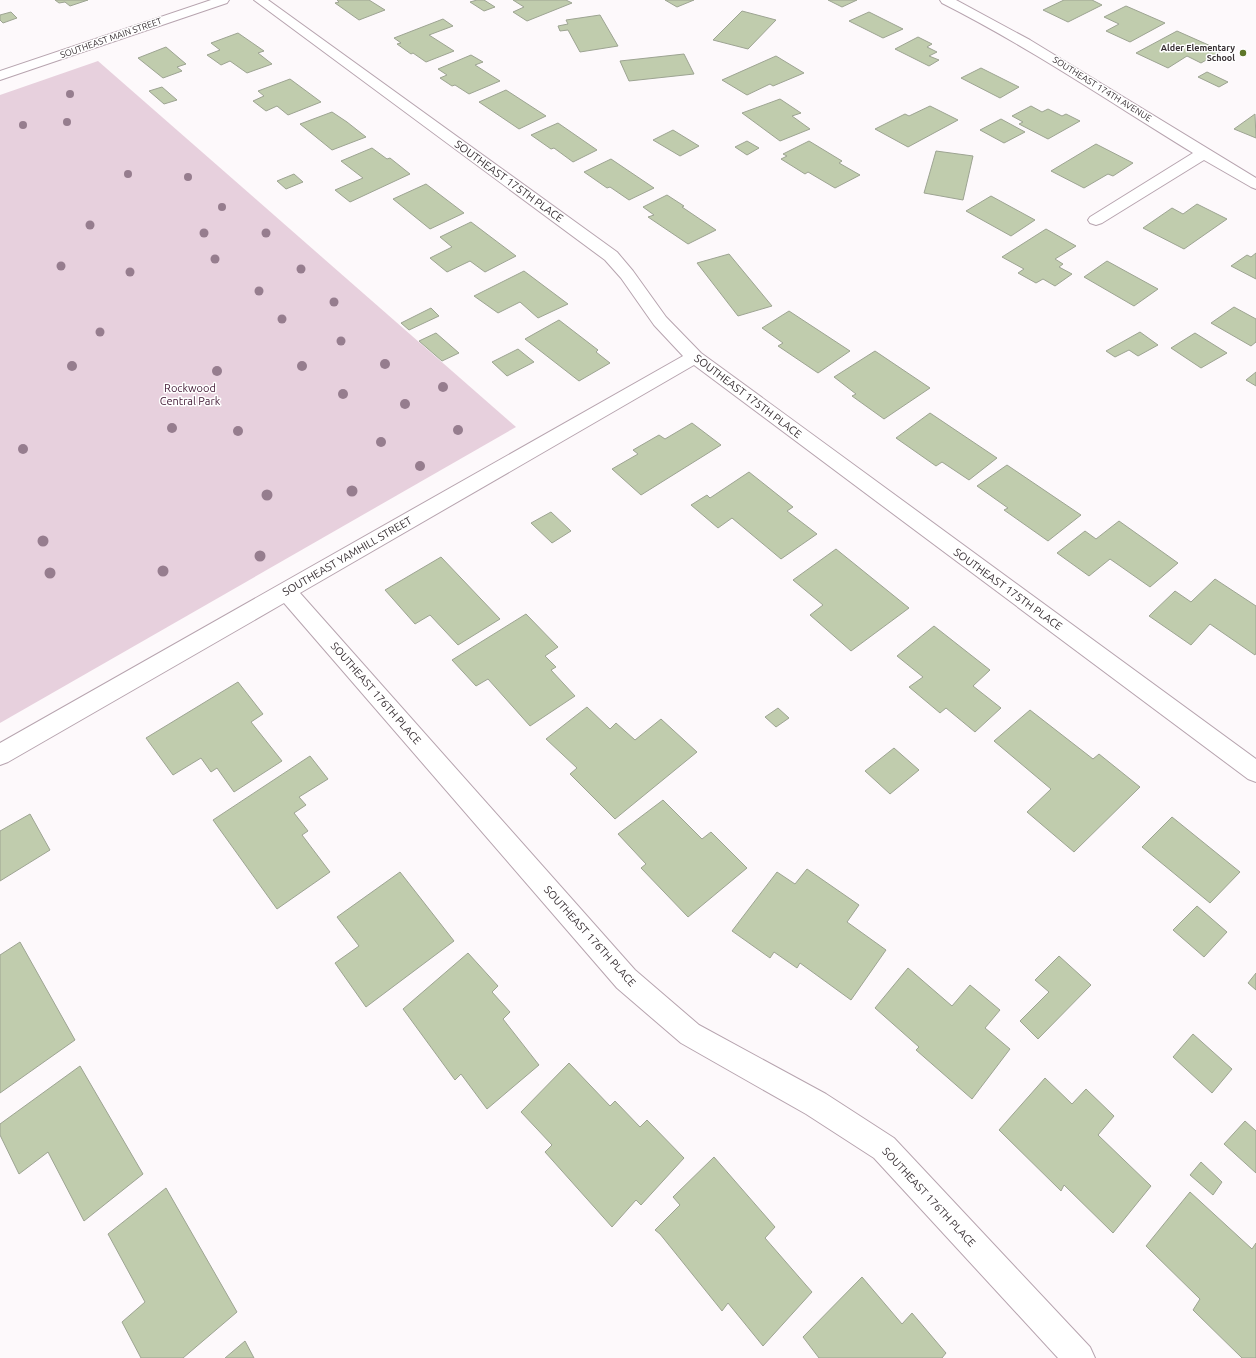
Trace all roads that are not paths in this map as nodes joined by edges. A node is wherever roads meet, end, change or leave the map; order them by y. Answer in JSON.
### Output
{"nodes":[{"id":1,"x":223,"y":0,"type":"edge"},
{"id":2,"x":260,"y":0,"type":"edge"},
{"id":3,"x":946,"y":0,"type":"edge"},
{"id":4,"x":0,"y":76,"type":"edge"},
{"id":5,"x":1204,"y":153,"type":"junction"},
{"id":6,"x":1256,"y":184,"type":"edge"},
{"id":7,"x":1096,"y":220,"type":"dead end"},
{"id":8,"x":695,"y":357,"type":"junction"},
{"id":9,"x":286,"y":591,"type":"junction"},
{"id":10,"x":0,"y":755,"type":"edge"},
{"id":11,"x":1256,"y":772,"type":"edge"},
{"id":12,"x":1079,"y":1358,"type":"edge"}],
"edges":[{"from":1,"to":4,"type":"street","name":"SOUTHEAST MAIN STREET"},
{"from":2,"to":8,"type":"street","name":"SOUTHEAST 175TH PLACE"},
{"from":3,"to":5,"type":"street","name":"SOUTHEAST 174TH AVENUE"},
{"from":5,"to":6,"type":"street","name":"SOUTHEAST 174TH AVENUE"},
{"from":5,"to":7,"type":"street"},
{"from":8,"to":9,"type":"street","name":"SOUTHEAST YAMHILL STREET"},
{"from":8,"to":11,"type":"street","name":"SOUTHEAST 175TH PLACE"},
{"from":9,"to":10,"type":"street","name":"SOUTHEAST YAMHILL STREET"},
{"from":9,"to":12,"type":"street","name":"SOUTHEAST 176TH PLACE"}]}
